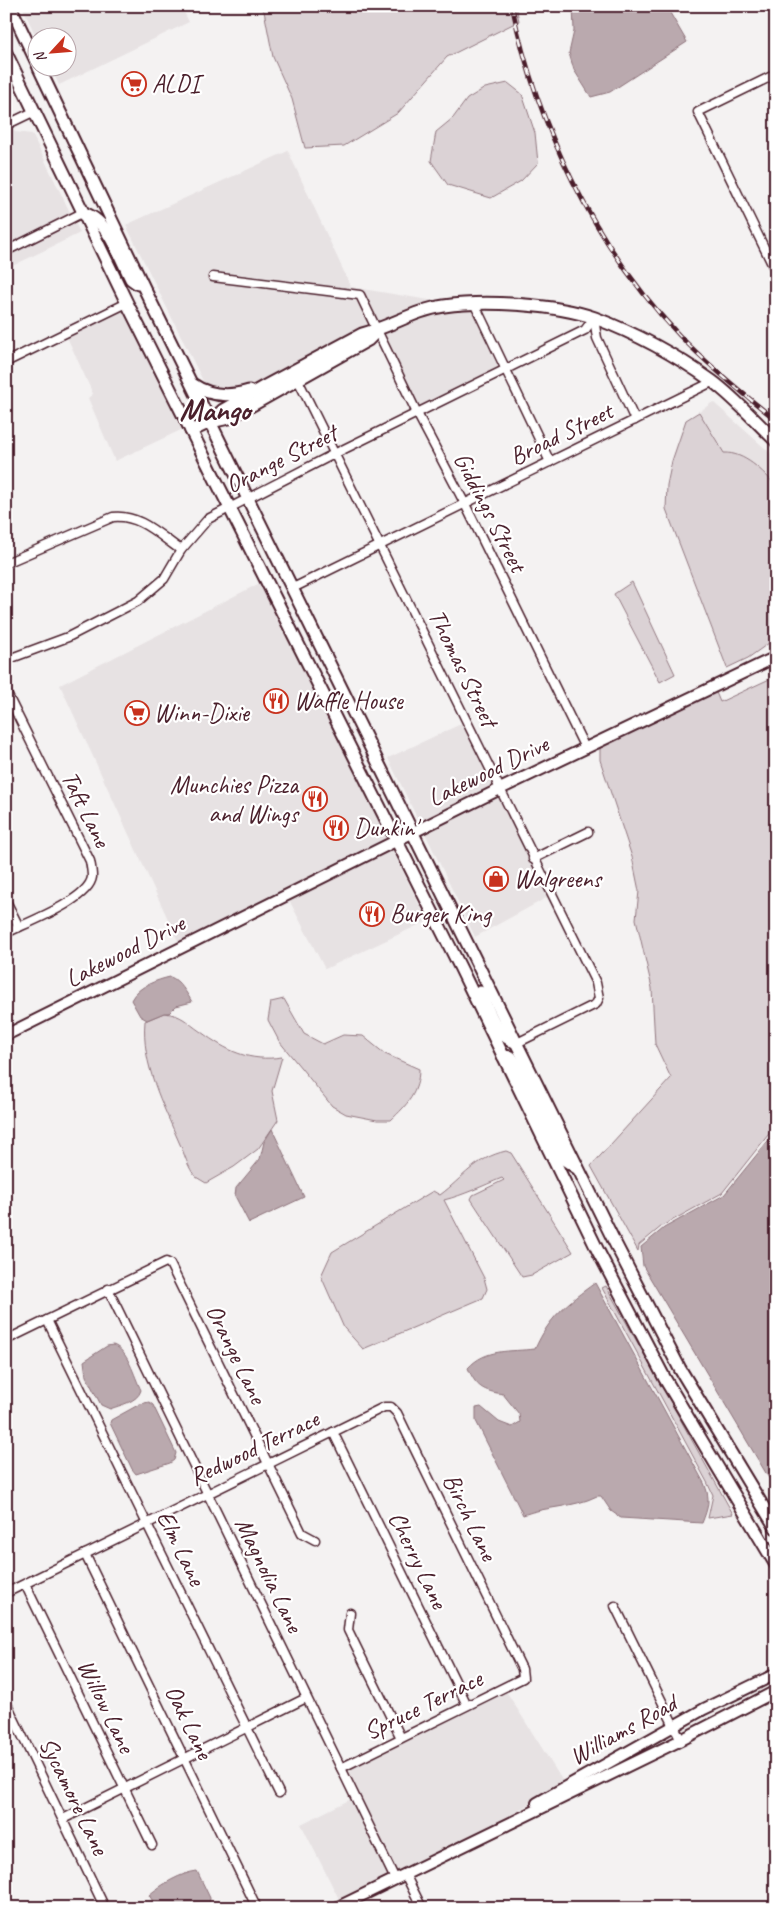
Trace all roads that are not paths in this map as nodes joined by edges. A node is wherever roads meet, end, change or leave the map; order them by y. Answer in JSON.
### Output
{"nodes":[{"id":1,"x":10,"y":6,"type":"edge"},
{"id":2,"x":28,"y":45,"type":"edge"},
{"id":3,"x":6,"y":53,"type":"edge"},
{"id":4,"x":776,"y":74,"type":"edge"},
{"id":5,"x":44,"y":78,"type":"edge"},
{"id":6,"x":34,"y":112,"type":"junction"},
{"id":7,"x":6,"y":125,"type":"edge"},
{"id":8,"x":82,"y":213,"type":"junction"},
{"id":9,"x":6,"y":251,"type":"edge"},
{"id":10,"x":776,"y":272,"type":"edge"},
{"id":11,"x":213,"y":277,"type":"dead end"},
{"id":12,"x":145,"y":290,"type":"junction"},
{"id":13,"x":127,"y":303,"type":"junction"},
{"id":14,"x":474,"y":304,"type":"junction"},
{"id":15,"x":594,"y":318,"type":"junction"},
{"id":16,"x":378,"y":330,"type":"junction"},
{"id":17,"x":6,"y":362,"type":"edge"},
{"id":18,"x":504,"y":371,"type":"junction"},
{"id":19,"x":298,"y":380,"type":"junction"},
{"id":20,"x":712,"y":382,"type":"junction"},
{"id":21,"x":192,"y":384,"type":"junction"},
{"id":22,"x":265,"y":386,"type":"junction"},
{"id":23,"x":417,"y":413,"type":"junction"},
{"id":24,"x":635,"y":420,"type":"junction"},
{"id":25,"x":210,"y":422,"type":"junction"},
{"id":26,"x":191,"y":431,"type":"junction"},
{"id":27,"x":776,"y":441,"type":"edge"},
{"id":28,"x":334,"y":454,"type":"junction"},
{"id":29,"x":550,"y":462,"type":"junction"},
{"id":30,"x":249,"y":498,"type":"junction"},
{"id":31,"x":465,"y":504,"type":"junction"},
{"id":32,"x":230,"y":508,"type":"junction"},
{"id":33,"x":380,"y":546,"type":"junction"},
{"id":34,"x":180,"y":550,"type":"junction"},
{"id":35,"x":6,"y":563,"type":"edge"},
{"id":36,"x":293,"y":588,"type":"junction"},
{"id":37,"x":776,"y":657,"type":"edge"},
{"id":38,"x":6,"y":660,"type":"edge"},
{"id":39,"x":6,"y":692,"type":"edge"},
{"id":40,"x":585,"y":748,"type":"junction"},
{"id":41,"x":500,"y":789,"type":"junction"},
{"id":42,"x":414,"y":832,"type":"junction"},
{"id":43,"x":588,"y":832,"type":"dead end"},
{"id":44,"x":396,"y":840,"type":"junction"},
{"id":45,"x":533,"y":858,"type":"junction"},
{"id":46,"x":6,"y":901,"type":"edge"},
{"id":47,"x":19,"y":927,"type":"junction"},
{"id":48,"x":6,"y":933,"type":"edge"},
{"id":49,"x":460,"y":967,"type":"junction"},
{"id":50,"x":6,"y":1034,"type":"edge"},
{"id":51,"x":517,"y":1043,"type":"junction"},
{"id":52,"x":503,"y":1056,"type":"junction"},
{"id":53,"x":579,"y":1170,"type":"junction"},
{"id":54,"x":108,"y":1289,"type":"junction"},
{"id":55,"x":47,"y":1320,"type":"junction"},
{"id":56,"x":6,"y":1340,"type":"edge"},
{"id":57,"x":359,"y":1420,"type":"joint"},
{"id":58,"x":333,"y":1432,"type":"junction"},
{"id":59,"x":268,"y":1464,"type":"junction"},
{"id":60,"x":207,"y":1494,"type":"junction"},
{"id":61,"x":147,"y":1524,"type":"junction"},
{"id":62,"x":776,"y":1528,"type":"edge"},
{"id":63,"x":314,"y":1540,"type":"dead end"},
{"id":64,"x":85,"y":1554,"type":"junction"},
{"id":65,"x":776,"y":1564,"type":"edge"},
{"id":66,"x":25,"y":1584,"type":"junction"},
{"id":67,"x":6,"y":1593,"type":"edge"},
{"id":68,"x":615,"y":1606,"type":"dead end"},
{"id":69,"x":350,"y":1613,"type":"dead end"},
{"id":70,"x":776,"y":1674,"type":"edge"},
{"id":71,"x":523,"y":1678,"type":"joint"},
{"id":72,"x":776,"y":1691,"type":"edge"},
{"id":73,"x":306,"y":1698,"type":"junction"},
{"id":74,"x":6,"y":1702,"type":"edge"},
{"id":75,"x":467,"y":1706,"type":"junction"},
{"id":76,"x":674,"y":1726,"type":"junction"},
{"id":77,"x":247,"y":1728,"type":"junction"},
{"id":78,"x":401,"y":1738,"type":"junction"},
{"id":79,"x":681,"y":1740,"type":"junction"},
{"id":80,"x":185,"y":1759,"type":"junction"},
{"id":81,"x":341,"y":1768,"type":"junction"},
{"id":82,"x":124,"y":1789,"type":"junction"},
{"id":83,"x":279,"y":1793,"type":"dead end"},
{"id":84,"x":63,"y":1819,"type":"junction"},
{"id":85,"x":494,"y":1830,"type":"junction"},
{"id":86,"x":152,"y":1845,"type":"dead end"},
{"id":87,"x":405,"y":1874,"type":"junction"},
{"id":88,"x":395,"y":1879,"type":"junction"},
{"id":89,"x":105,"y":1908,"type":"edge"},
{"id":90,"x":257,"y":1908,"type":"edge"},
{"id":91,"x":336,"y":1908,"type":"edge"},
{"id":92,"x":422,"y":1908,"type":"edge"}],
"edges":[{"from":1,"to":2,"type":"main road"},
{"from":3,"to":6,"type":"main road"},
{"from":4,"to":10,"type":"street"},
{"from":5,"to":12,"type":"main road"},
{"from":6,"to":7,"type":"street"},
{"from":6,"to":8,"type":"main road"},
{"from":8,"to":9,"type":"street"},
{"from":8,"to":12,"type":"main road"},
{"from":8,"to":13,"type":"main road"},
{"from":11,"to":16,"type":"street","name":"Giddings Street"},
{"from":12,"to":21,"type":"main road"},
{"from":13,"to":17,"type":"street"},
{"from":13,"to":26,"type":"main road"},
{"from":14,"to":15,"type":"main road"},
{"from":14,"to":16,"type":"main road"},
{"from":14,"to":18,"type":"street"},
{"from":15,"to":18,"type":"street","name":"Orange Street"},
{"from":15,"to":20,"type":"main road"},
{"from":15,"to":24,"type":"street"},
{"from":16,"to":19,"type":"main road"},
{"from":16,"to":22,"type":"main road"},
{"from":16,"to":23,"type":"street","name":"Giddings Street"},
{"from":18,"to":23,"type":"street","name":"Orange Street"},
{"from":18,"to":29,"type":"street"},
{"from":19,"to":25,"type":"main road"},
{"from":19,"to":28,"type":"street","name":"Thomas Street"},
{"from":20,"to":24,"type":"street","name":"Broad Street"},
{"from":20,"to":27,"type":"main road"},
{"from":21,"to":22,"type":"main road"},
{"from":21,"to":25,"type":"main road"},
{"from":22,"to":25,"type":"main road"},
{"from":23,"to":28,"type":"street","name":"Orange Street"},
{"from":23,"to":31,"type":"street","name":"Giddings Street"},
{"from":24,"to":29,"type":"street","name":"Broad Street"},
{"from":25,"to":26,"type":"main road"},
{"from":25,"to":30,"type":"main road"},
{"from":26,"to":32,"type":"main road"},
{"from":28,"to":30,"type":"street","name":"Orange Street"},
{"from":28,"to":33,"type":"street","name":"Thomas Street"},
{"from":29,"to":31,"type":"street","name":"Broad Street"},
{"from":30,"to":32,"type":"street","name":"Orange Street"},
{"from":30,"to":36,"type":"main road"},
{"from":31,"to":33,"type":"street","name":"Broad Street"},
{"from":31,"to":40,"type":"street","name":"Giddings Street"},
{"from":32,"to":34,"type":"street","name":"Orange Street"},
{"from":32,"to":44,"type":"main road"},
{"from":33,"to":36,"type":"street","name":"Broad Street"},
{"from":33,"to":41,"type":"street","name":"Thomas Street"},
{"from":34,"to":35,"type":"street"},
{"from":34,"to":38,"type":"street","name":"Orange Street"},
{"from":36,"to":42,"type":"main road"},
{"from":37,"to":40,"type":"street","name":"Lakewood Drive"},
{"from":39,"to":47,"type":"street","name":"Taft Lane"},
{"from":40,"to":41,"type":"street","name":"Lakewood Drive"},
{"from":41,"to":42,"type":"street","name":"Lakewood Drive"},
{"from":41,"to":45,"type":"street","name":"Thomas Street"},
{"from":42,"to":44,"type":"street","name":"Lakewood Drive"},
{"from":42,"to":51,"type":"main road"},
{"from":43,"to":45,"type":"street"},
{"from":44,"to":49,"type":"main road"},
{"from":44,"to":50,"type":"street","name":"Lakewood Drive"},
{"from":45,"to":51,"type":"street","name":"Thomas Street"},
{"from":46,"to":47,"type":"street"},
{"from":47,"to":48,"type":"street","name":"Taft Lane"},
{"from":49,"to":51,"type":"main road"},
{"from":49,"to":52,"type":"main road"},
{"from":51,"to":53,"type":"main road"},
{"from":52,"to":53,"type":"main road"},
{"from":52,"to":65,"type":"main road"},
{"from":53,"to":62,"type":"main road"},
{"from":54,"to":55,"type":"street"},
{"from":54,"to":59,"type":"street","name":"Orange Lane"},
{"from":54,"to":60,"type":"street","name":"Magnolia Lane"},
{"from":55,"to":56,"type":"street"},
{"from":55,"to":61,"type":"street","name":"Elm Lane"},
{"from":57,"to":58,"type":"street","name":"Redwood Terrace"},
{"from":57,"to":71,"type":"street","name":"Birch Lane"},
{"from":58,"to":59,"type":"street","name":"Redwood Terrace"},
{"from":58,"to":75,"type":"street","name":"Cherry Lane"},
{"from":59,"to":60,"type":"street","name":"Redwood Terrace"},
{"from":59,"to":63,"type":"street","name":"Orange Lane"},
{"from":60,"to":61,"type":"street","name":"Redwood Terrace"},
{"from":60,"to":73,"type":"street","name":"Magnolia Lane"},
{"from":61,"to":64,"type":"street","name":"Redwood Terrace"},
{"from":61,"to":77,"type":"street","name":"Elm Lane"},
{"from":64,"to":66,"type":"street","name":"Redwood Terrace"},
{"from":64,"to":80,"type":"street","name":"Oak Lane"},
{"from":66,"to":67,"type":"street","name":"Redwood Terrace"},
{"from":66,"to":82,"type":"street","name":"Willow Lane"},
{"from":68,"to":76,"type":"street"},
{"from":69,"to":78,"type":"street"},
{"from":70,"to":76,"type":"street","name":"Williams Road"},
{"from":71,"to":75,"type":"street","name":"Spruce Terrace"},
{"from":72,"to":79,"type":"street","name":"Williams Road"},
{"from":73,"to":77,"type":"street"},
{"from":73,"to":81,"type":"street","name":"Magnolia Lane"},
{"from":74,"to":84,"type":"street","name":"Sycamore Lane"},
{"from":75,"to":78,"type":"street","name":"Spruce Terrace"},
{"from":76,"to":79,"type":"street"},
{"from":76,"to":85,"type":"street","name":"Williams Road"},
{"from":77,"to":80,"type":"street"},
{"from":77,"to":83,"type":"street","name":"Elm Lane"},
{"from":78,"to":81,"type":"street","name":"Spruce Terrace"},
{"from":79,"to":85,"type":"street","name":"Williams Road"},
{"from":80,"to":82,"type":"street"},
{"from":80,"to":90,"type":"street","name":"Oak Lane"},
{"from":81,"to":88,"type":"street","name":"Magnolia Lane"},
{"from":82,"to":84,"type":"street"},
{"from":82,"to":86,"type":"street","name":"Willow Lane"},
{"from":84,"to":89,"type":"street","name":"Sycamore Lane"},
{"from":85,"to":87,"type":"street","name":"Williams Road"},
{"from":87,"to":88,"type":"street","name":"Williams Road"},
{"from":87,"to":92,"type":"street"},
{"from":88,"to":91,"type":"street","name":"Williams Road"}]}
